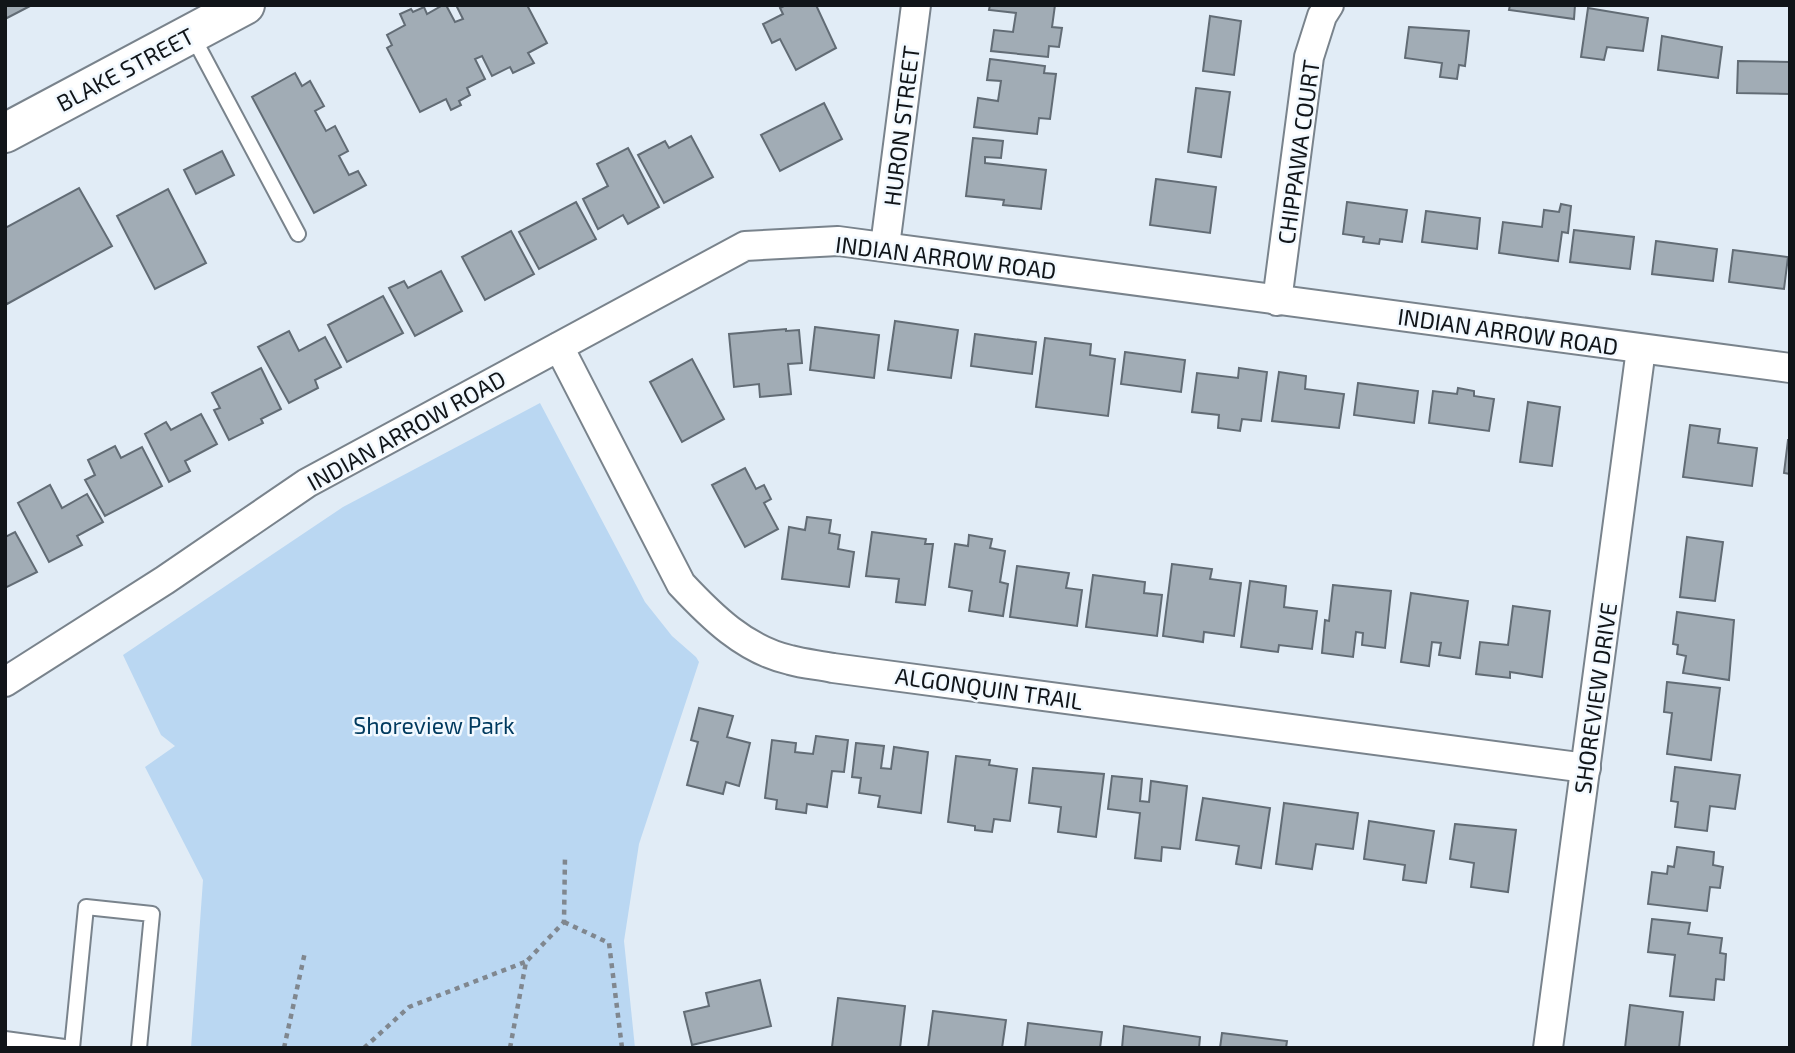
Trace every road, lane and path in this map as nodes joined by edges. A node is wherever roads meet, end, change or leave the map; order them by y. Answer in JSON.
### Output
{"nodes":[{"id":1,"x":245,"y":5,"type":"edge"},
{"id":2,"x":916,"y":5,"type":"edge"},
{"id":3,"x":1329,"y":5,"type":"edge"},
{"id":4,"x":191,"y":34,"type":"junction"},
{"id":5,"x":5,"y":133,"type":"edge"},
{"id":6,"x":298,"y":234,"type":"dead end"},
{"id":7,"x":885,"y":246,"type":"junction"},
{"id":8,"x":1277,"y":301,"type":"junction"},
{"id":9,"x":559,"y":347,"type":"junction"},
{"id":10,"x":1641,"y":349,"type":"junction"},
{"id":11,"x":1790,"y":368,"type":"edge"},
{"id":12,"x":5,"y":682,"type":"edge"},
{"id":13,"x":1586,"y":768,"type":"junction"},
{"id":14,"x":565,"y":856,"type":"dead end"},
{"id":15,"x":564,"y":922,"type":"junction"},
{"id":16,"x":304,"y":952,"type":"dead end"},
{"id":17,"x":526,"y":962,"type":"junction"},
{"id":18,"x":5,"y":1039,"type":"edge"},
{"id":19,"x":72,"y":1048,"type":"edge"},
{"id":20,"x":139,"y":1048,"type":"edge"},
{"id":21,"x":284,"y":1048,"type":"edge"},
{"id":22,"x":364,"y":1048,"type":"edge"},
{"id":23,"x":510,"y":1048,"type":"edge"},
{"id":24,"x":622,"y":1048,"type":"edge"},
{"id":25,"x":1548,"y":1048,"type":"edge"}],
"edges":[{"from":1,"to":4,"type":"main road","name":"BLAKE STREET"},
{"from":2,"to":7,"type":"street","name":"HURON STREET"},
{"from":3,"to":8,"type":"street","name":"CHIPPAWA COURT"},
{"from":4,"to":5,"type":"main road","name":"BLAKE STREET"},
{"from":4,"to":6,"type":"lane"},
{"from":7,"to":8,"type":"street","name":"INDIAN ARROW ROAD"},
{"from":7,"to":9,"type":"street","name":"INDIAN ARROW ROAD"},
{"from":8,"to":10,"type":"street","name":"INDIAN ARROW ROAD"},
{"from":9,"to":12,"type":"street","name":"INDIAN ARROW ROAD"},
{"from":9,"to":13,"type":"street","name":"ALGONQUIN TRAIL"},
{"from":10,"to":11,"type":"street","name":"INDIAN ARROW ROAD"},
{"from":10,"to":13,"type":"street","name":"SHOREVIEW DRIVE"},
{"from":13,"to":25,"type":"street","name":"SHOREVIEW DRIVE"},
{"from":14,"to":15,"type":"path"},
{"from":15,"to":17,"type":"path"},
{"from":15,"to":24,"type":"path"},
{"from":16,"to":21,"type":"path"},
{"from":17,"to":22,"type":"path"},
{"from":17,"to":23,"type":"path"},
{"from":18,"to":19,"type":"lane"},
{"from":19,"to":20,"type":"lane"}]}
